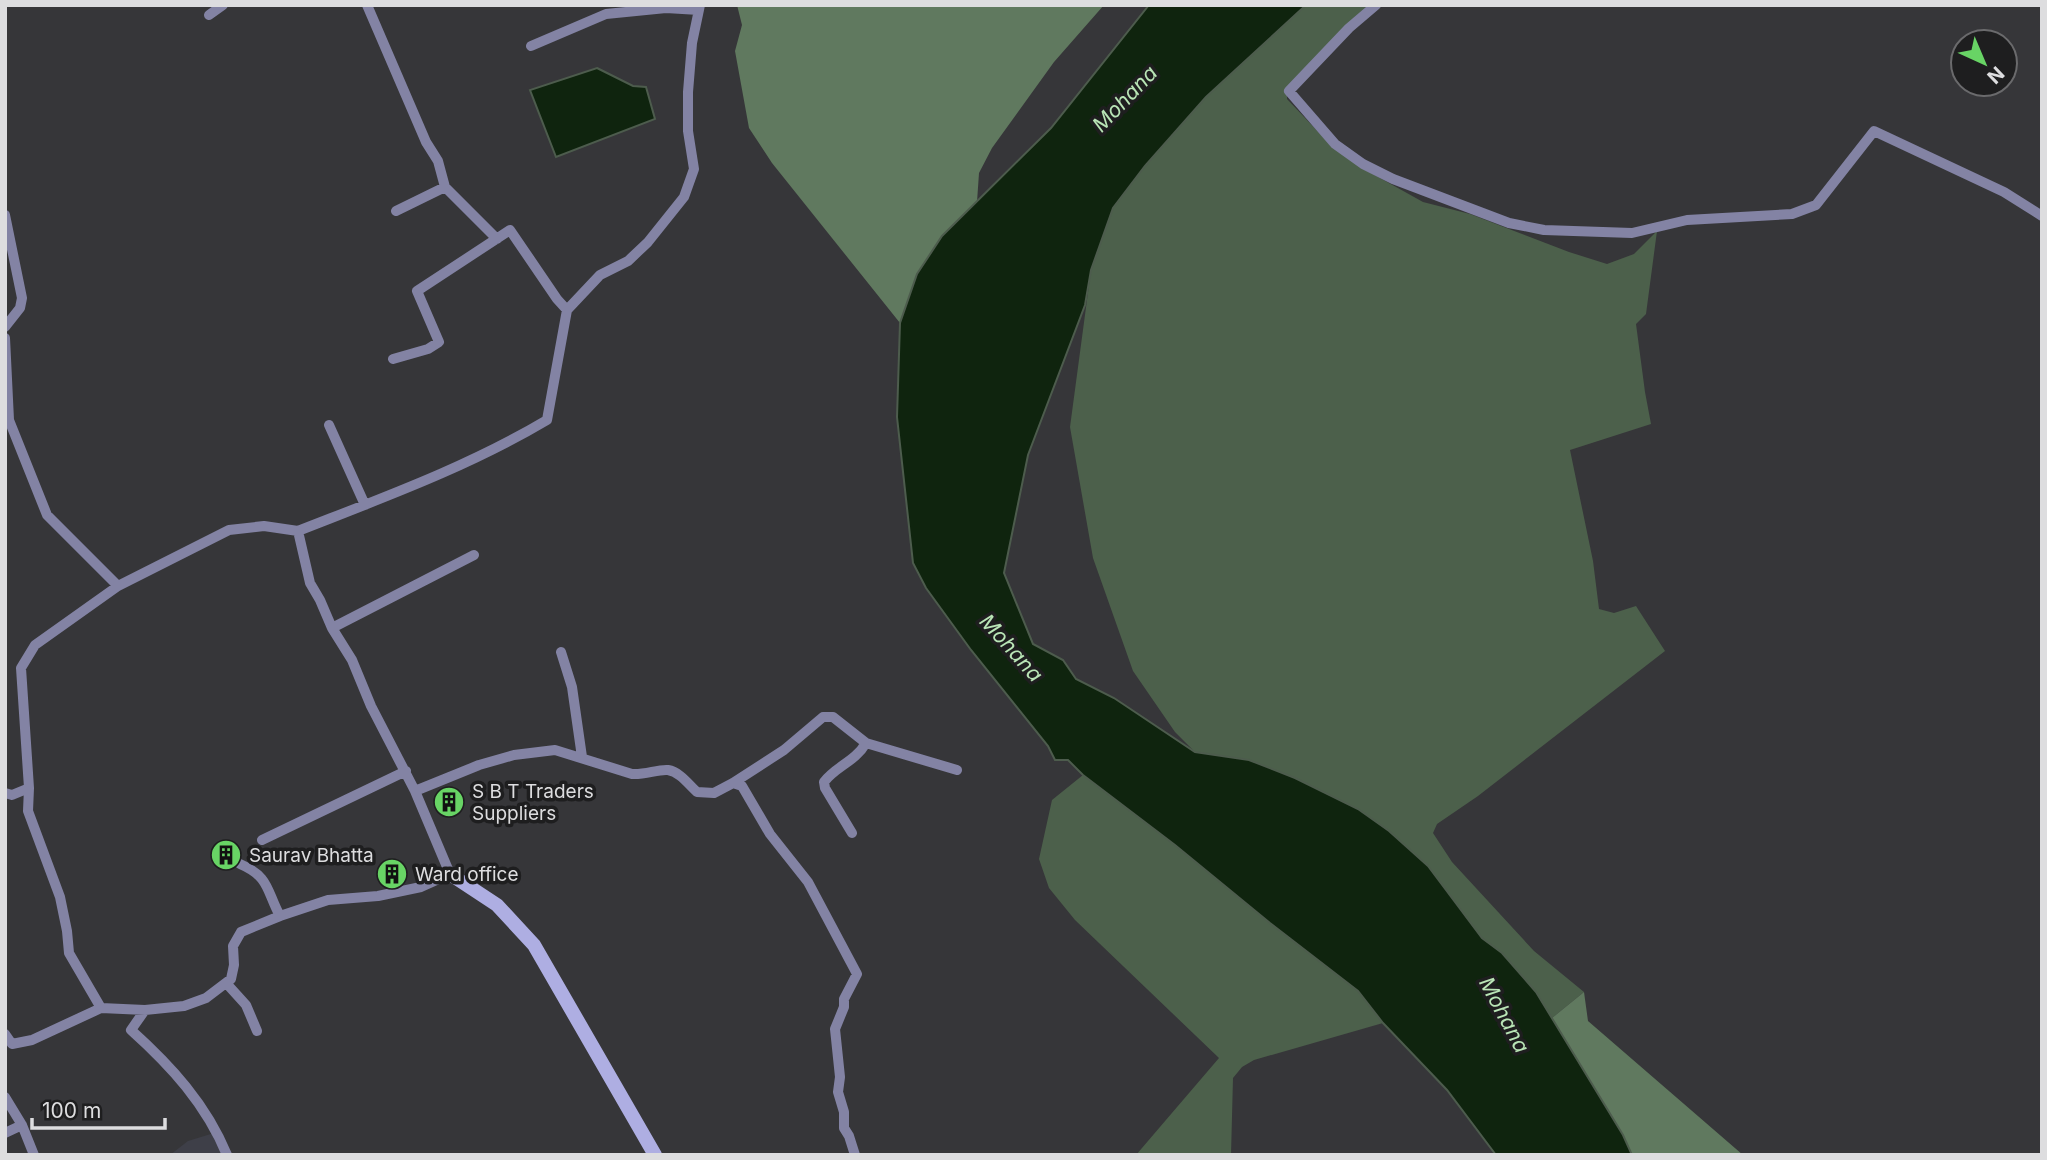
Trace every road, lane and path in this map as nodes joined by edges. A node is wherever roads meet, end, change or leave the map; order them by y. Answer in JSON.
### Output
{"nodes":[{"id":1,"x":223,"y":5,"type":"edge"},
{"id":2,"x":367,"y":5,"type":"edge"},
{"id":3,"x":1376,"y":5,"type":"edge"},
{"id":4,"x":699,"y":8,"type":"edge"},
{"id":5,"x":209,"y":15,"type":"dead end"},
{"id":6,"x":531,"y":46,"type":"dead end"},
{"id":7,"x":446,"y":187,"type":"junction"},
{"id":8,"x":396,"y":211,"type":"dead end"},
{"id":9,"x":5,"y":215,"type":"edge"},
{"id":10,"x":2042,"y":216,"type":"edge"},
{"id":11,"x":497,"y":239,"type":"junction"},
{"id":12,"x":567,"y":310,"type":"junction"},
{"id":13,"x":5,"y":327,"type":"edge"},
{"id":14,"x":5,"y":338,"type":"edge"},
{"id":15,"x":393,"y":359,"type":"dead end"},
{"id":16,"x":329,"y":425,"type":"dead end"},
{"id":17,"x":365,"y":505,"type":"junction"},
{"id":18,"x":298,"y":531,"type":"junction"},
{"id":19,"x":474,"y":555,"type":"dead end"},
{"id":20,"x":118,"y":586,"type":"junction"},
{"id":21,"x":332,"y":628,"type":"junction"},
{"id":22,"x":561,"y":652,"type":"dead end"},
{"id":23,"x":866,"y":743,"type":"junction"},
{"id":24,"x":582,"y":757,"type":"junction"},
{"id":25,"x":957,"y":770,"type":"dead end"},
{"id":26,"x":406,"y":771,"type":"junction"},
{"id":27,"x":733,"y":783,"type":"junction"},
{"id":28,"x":29,"y":788,"type":"junction"},
{"id":29,"x":415,"y":791,"type":"junction"},
{"id":30,"x":5,"y":793,"type":"edge"},
{"id":31,"x":852,"y":833,"type":"dead end"},
{"id":32,"x":262,"y":840,"type":"dead end"},
{"id":33,"x":240,"y":864,"type":"dead end"},
{"id":34,"x":450,"y":874,"type":"junction"},
{"id":35,"x":280,"y":915,"type":"junction"},
{"id":36,"x":227,"y":984,"type":"junction"},
{"id":37,"x":101,"y":1008,"type":"junction"},
{"id":38,"x":145,"y":1010,"type":"junction"},
{"id":39,"x":257,"y":1031,"type":"dead end"},
{"id":40,"x":5,"y":1034,"type":"edge"},
{"id":41,"x":9,"y":1048,"type":"edge"},
{"id":42,"x":5,"y":1097,"type":"edge"},
{"id":43,"x":22,"y":1125,"type":"junction"},
{"id":44,"x":5,"y":1133,"type":"edge"},
{"id":45,"x":34,"y":1155,"type":"edge"},
{"id":46,"x":227,"y":1155,"type":"edge"},
{"id":47,"x":655,"y":1155,"type":"edge"},
{"id":48,"x":855,"y":1155,"type":"edge"}],
"edges":[{"from":1,"to":5,"type":"street"},
{"from":2,"to":7,"type":"street"},
{"from":3,"to":10,"type":"street"},
{"from":4,"to":6,"type":"street"},
{"from":4,"to":12,"type":"street"},
{"from":7,"to":8,"type":"street"},
{"from":7,"to":11,"type":"street"},
{"from":9,"to":13,"type":"street"},
{"from":11,"to":12,"type":"street"},
{"from":11,"to":15,"type":"street"},
{"from":12,"to":17,"type":"street"},
{"from":14,"to":20,"type":"street"},
{"from":16,"to":17,"type":"street"},
{"from":17,"to":18,"type":"street"},
{"from":18,"to":20,"type":"street"},
{"from":18,"to":21,"type":"street"},
{"from":19,"to":21,"type":"street"},
{"from":20,"to":28,"type":"street"},
{"from":21,"to":26,"type":"street"},
{"from":22,"to":24,"type":"street"},
{"from":23,"to":25,"type":"street"},
{"from":23,"to":27,"type":"street"},
{"from":23,"to":31,"type":"street"},
{"from":24,"to":27,"type":"street"},
{"from":24,"to":29,"type":"street"},
{"from":26,"to":29,"type":"street"},
{"from":26,"to":32,"type":"street"},
{"from":27,"to":48,"type":"street"},
{"from":28,"to":30,"type":"street"},
{"from":28,"to":37,"type":"street"},
{"from":29,"to":34,"type":"street"},
{"from":33,"to":35,"type":"street"},
{"from":34,"to":35,"type":"street"},
{"from":34,"to":47,"type":"main road"},
{"from":35,"to":36,"type":"street"},
{"from":36,"to":38,"type":"street"},
{"from":36,"to":39,"type":"street"},
{"from":37,"to":38,"type":"street"},
{"from":37,"to":41,"type":"street"},
{"from":38,"to":46,"type":"street"},
{"from":40,"to":41,"type":"street"},
{"from":42,"to":43,"type":"street"},
{"from":43,"to":44,"type":"street"},
{"from":43,"to":45,"type":"street"}]}
